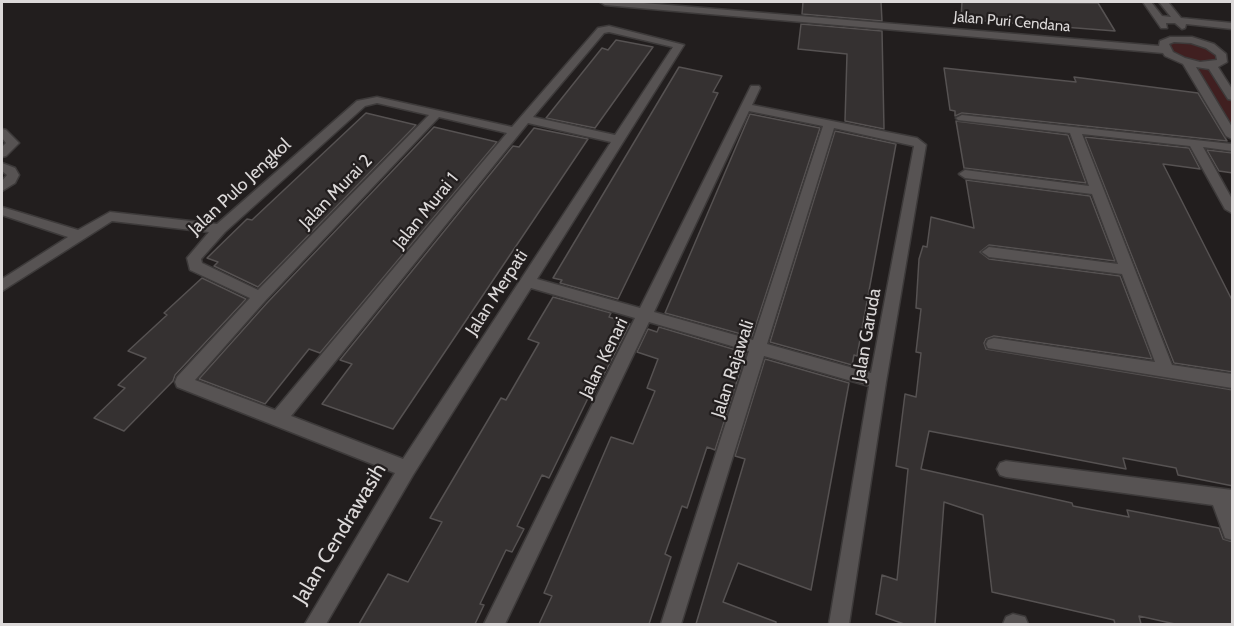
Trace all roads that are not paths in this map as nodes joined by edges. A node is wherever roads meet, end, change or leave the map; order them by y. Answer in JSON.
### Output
{"nodes":[{"id":1,"x":606,"y":2,"type":"edge"},
{"id":2,"x":1147,"y":2,"type":"edge"},
{"id":3,"x":1164,"y":2,"type":"edge"},
{"id":4,"x":665,"y":4,"type":"edge"},
{"id":5,"x":1159,"y":19,"type":"junction"},
{"id":6,"x":1178,"y":21,"type":"junction"},
{"id":7,"x":1233,"y":26,"type":"edge"},
{"id":8,"x":605,"y":29,"type":"joint"},
{"id":9,"x":1173,"y":39,"type":"junction"},
{"id":10,"x":1192,"y":40,"type":"junction"},
{"id":11,"x":1165,"y":50,"type":"junction"},
{"id":12,"x":1188,"y":63,"type":"junction"},
{"id":13,"x":1212,"y":66,"type":"junction"},
{"id":14,"x":755,"y":88,"type":"dead end"},
{"id":15,"x":1232,"y":95,"type":"edge"},
{"id":16,"x":746,"y":107,"type":"junction"},
{"id":17,"x":438,"y":112,"type":"junction"},
{"id":18,"x":525,"y":118,"type":"junction"},
{"id":19,"x":962,"y":118,"type":"dead end"},
{"id":20,"x":829,"y":125,"type":"junction"},
{"id":21,"x":1074,"y":129,"type":"junction"},
{"id":22,"x":515,"y":131,"type":"junction"},
{"id":23,"x":2,"y":132,"type":"edge"},
{"id":24,"x":1233,"y":136,"type":"edge"},
{"id":25,"x":620,"y":140,"type":"junction"},
{"id":26,"x":1194,"y":142,"type":"junction"},
{"id":27,"x":1233,"y":147,"type":"edge"},
{"id":28,"x":2,"y":153,"type":"edge"},
{"id":29,"x":2,"y":167,"type":"edge"},
{"id":30,"x":965,"y":174,"type":"dead end"},
{"id":31,"x":2,"y":187,"type":"edge"},
{"id":32,"x":1098,"y":191,"type":"junction"},
{"id":33,"x":1233,"y":209,"type":"edge"},
{"id":34,"x":2,"y":212,"type":"edge"},
{"id":35,"x":220,"y":229,"type":"junction"},
{"id":36,"x":78,"y":235,"type":"junction"},
{"id":37,"x":989,"y":252,"type":"dead end"},
{"id":38,"x":1128,"y":270,"type":"junction"},
{"id":39,"x":528,"y":282,"type":"junction"},
{"id":40,"x":2,"y":286,"type":"edge"},
{"id":41,"x":260,"y":297,"type":"junction"},
{"id":42,"x":646,"y":316,"type":"junction"},
{"id":43,"x":994,"y":344,"type":"dead end"},
{"id":44,"x":760,"y":349,"type":"junction"},
{"id":45,"x":1166,"y":371,"type":"junction"},
{"id":46,"x":1233,"y":381,"type":"edge"},
{"id":47,"x":878,"y":382,"type":"junction"},
{"id":48,"x":278,"y":419,"type":"junction"},
{"id":49,"x":407,"y":468,"type":"junction"},
{"id":50,"x":1006,"y":469,"type":"dead end"},
{"id":51,"x":1226,"y":498,"type":"edge"},
{"id":52,"x":1233,"y":531,"type":"edge"},
{"id":53,"x":315,"y":624,"type":"edge"},
{"id":54,"x":494,"y":624,"type":"edge"},
{"id":55,"x":671,"y":624,"type":"edge"},
{"id":56,"x":839,"y":624,"type":"edge"}],
"edges":[{"from":1,"to":4,"type":"street","name":"Jalan Puri Cendana"},
{"from":2,"to":5,"type":"street"},
{"from":3,"to":6,"type":"street"},
{"from":4,"to":11,"type":"street","name":"Jalan Puri Cendana"},
{"from":5,"to":6,"type":"street"},
{"from":5,"to":9,"type":"street"},
{"from":6,"to":7,"type":"street"},
{"from":6,"to":10,"type":"street"},
{"from":8,"to":18,"type":"street","name":"Jalan Murai 1"},
{"from":8,"to":25,"type":"street","name":"Jalan Merpati"},
{"from":9,"to":10,"type":"street"},
{"from":9,"to":11,"type":"street"},
{"from":10,"to":13,"type":"street"},
{"from":11,"to":12,"type":"street"},
{"from":12,"to":13,"type":"street"},
{"from":12,"to":24,"type":"street"},
{"from":13,"to":15,"type":"street"},
{"from":14,"to":16,"type":"street","name":"Jalan Kenari"},
{"from":16,"to":20,"type":"street"},
{"from":16,"to":42,"type":"street","name":"Jalan Kenari"},
{"from":17,"to":22,"type":"street","name":"Jalan Pulo Jengkol"},
{"from":17,"to":35,"type":"street","name":"Jalan Pulo Jengkol"},
{"from":17,"to":41,"type":"street","name":"Jalan Murai 2"},
{"from":18,"to":22,"type":"street","name":"Jalan Murai 1"},
{"from":18,"to":25,"type":"street"},
{"from":19,"to":21,"type":"street"},
{"from":20,"to":44,"type":"street","name":"Jalan Rajawali"},
{"from":20,"to":47,"type":"street","name":"Jalan Garuda"},
{"from":21,"to":26,"type":"street"},
{"from":21,"to":32,"type":"street"},
{"from":22,"to":48,"type":"street","name":"Jalan Murai 1"},
{"from":23,"to":28,"type":"street"},
{"from":25,"to":39,"type":"street","name":"Jalan Merpati"},
{"from":26,"to":27,"type":"street"},
{"from":26,"to":33,"type":"street"},
{"from":29,"to":31,"type":"street"},
{"from":30,"to":32,"type":"street"},
{"from":32,"to":38,"type":"street"},
{"from":34,"to":36,"type":"street"},
{"from":35,"to":36,"type":"street"},
{"from":35,"to":41,"type":"street","name":"Jalan Pulo Jengkol"},
{"from":36,"to":40,"type":"street"},
{"from":37,"to":38,"type":"street"},
{"from":38,"to":45,"type":"street"},
{"from":39,"to":42,"type":"street"},
{"from":39,"to":49,"type":"street","name":"Jalan Merpati"},
{"from":41,"to":48,"type":"street"},
{"from":42,"to":44,"type":"street"},
{"from":42,"to":54,"type":"street","name":"Jalan Kenari"},
{"from":43,"to":45,"type":"street"},
{"from":44,"to":47,"type":"street"},
{"from":44,"to":55,"type":"street","name":"Jalan Rajawali"},
{"from":45,"to":46,"type":"street"},
{"from":47,"to":56,"type":"street","name":"Jalan Garuda"},
{"from":48,"to":49,"type":"street"},
{"from":49,"to":53,"type":"street","name":"Jalan Cendrawasih"},
{"from":50,"to":51,"type":"street"},
{"from":51,"to":52,"type":"street"}]}
